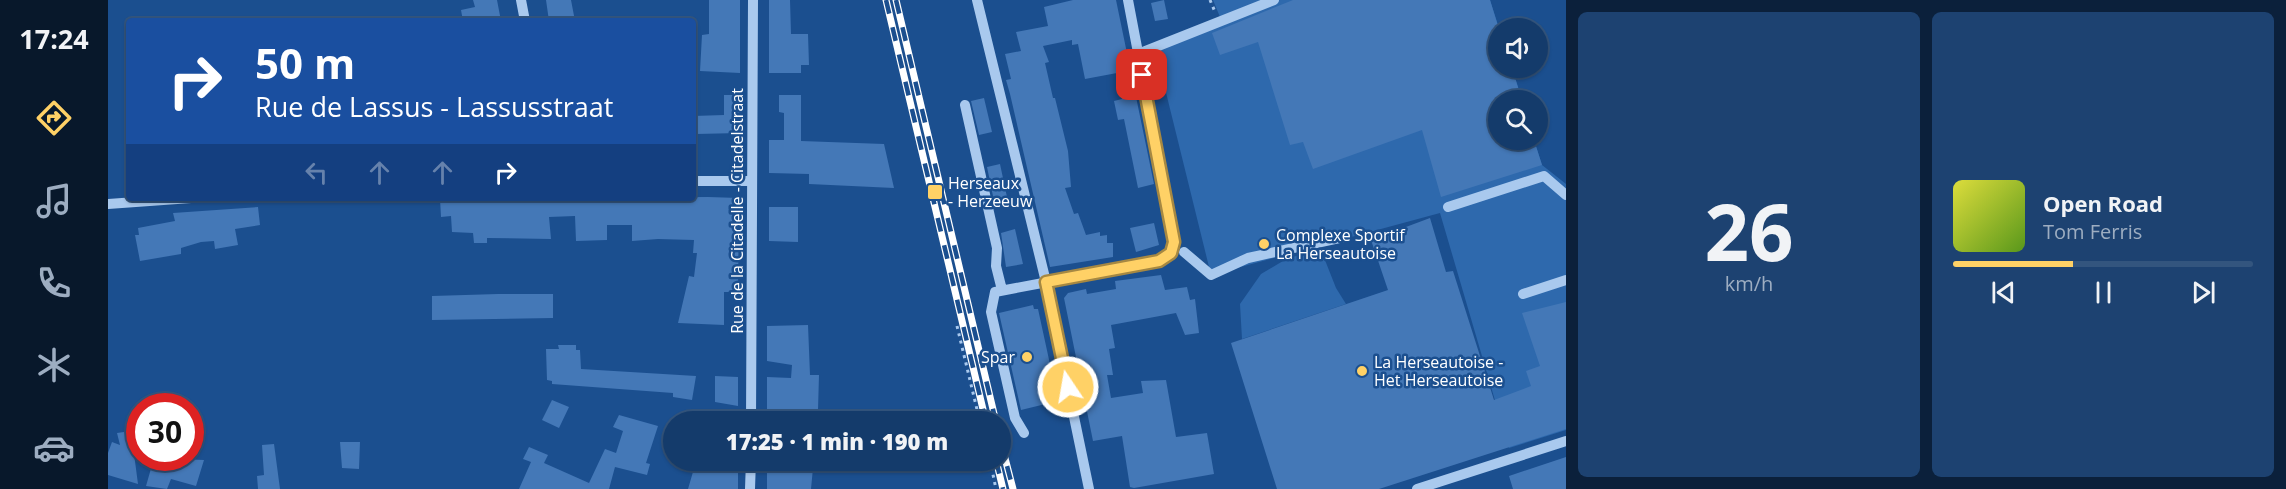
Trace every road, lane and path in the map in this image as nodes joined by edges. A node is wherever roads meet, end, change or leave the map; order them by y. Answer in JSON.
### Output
{"nodes":[{"id":1,"x":521,"y":0,"type":"edge"},
{"id":2,"x":753,"y":0,"type":"edge"},
{"id":3,"x":978,"y":0,"type":"edge"},
{"id":4,"x":1128,"y":0,"type":"edge"},
{"id":5,"x":1274,"y":0,"type":"edge"},
{"id":6,"x":524,"y":18,"type":"edge"},
{"id":7,"x":1138,"y":54,"type":"junction"},
{"id":8,"x":965,"y":105,"type":"dead end"},
{"id":9,"x":752,"y":181,"type":"junction"},
{"id":10,"x":696,"y":182,"type":"edge"},
{"id":11,"x":1566,"y":195,"type":"edge"},
{"id":12,"x":150,"y":201,"type":"edge"},
{"id":13,"x":108,"y":204,"type":"edge"},
{"id":14,"x":1448,"y":207,"type":"dead end"},
{"id":15,"x":1344,"y":237,"type":"dead end"},
{"id":16,"x":1184,"y":252,"type":"dead end"},
{"id":17,"x":1566,"y":280,"type":"edge"},
{"id":18,"x":1046,"y":282,"type":"junction"},
{"id":19,"x":1002,"y":290,"type":"junction"},
{"id":20,"x":1523,"y":294,"type":"dead end"},
{"id":21,"x":957,"y":326,"type":"dead end"},
{"id":22,"x":751,"y":411,"type":"edge"},
{"id":23,"x":977,"y":411,"type":"edge"},
{"id":24,"x":1024,"y":433,"type":"dead end"},
{"id":25,"x":1566,"y":441,"type":"edge"},
{"id":26,"x":751,"y":471,"type":"edge"},
{"id":27,"x":992,"y":471,"type":"edge"},
{"id":28,"x":750,"y":489,"type":"edge"},
{"id":29,"x":996,"y":489,"type":"edge"},
{"id":30,"x":1089,"y":489,"type":"edge"},
{"id":31,"x":1417,"y":489,"type":"edge"}],
"edges":[{"from":1,"to":6,"type":"street"},
{"from":2,"to":9,"type":"street","name":"Rue de la Citadelle - Citadelstraat"},
{"from":3,"to":18,"type":"street"},
{"from":4,"to":7,"type":"street"},
{"from":5,"to":7,"type":"street"},
{"from":7,"to":18,"type":"street"},
{"from":8,"to":19,"type":"street"},
{"from":9,"to":10,"type":"street"},
{"from":9,"to":22,"type":"street","name":"Rue de la Citadelle - Citadelstraat"},
{"from":11,"to":14,"type":"street"},
{"from":12,"to":13,"type":"street"},
{"from":15,"to":16,"type":"street"},
{"from":17,"to":20,"type":"street"},
{"from":18,"to":19,"type":"street"},
{"from":18,"to":30,"type":"street"},
{"from":19,"to":24,"type":"street"},
{"from":21,"to":23,"type":"path"},
{"from":25,"to":31,"type":"street"},
{"from":26,"to":28,"type":"street"},
{"from":27,"to":29,"type":"path"}]}
